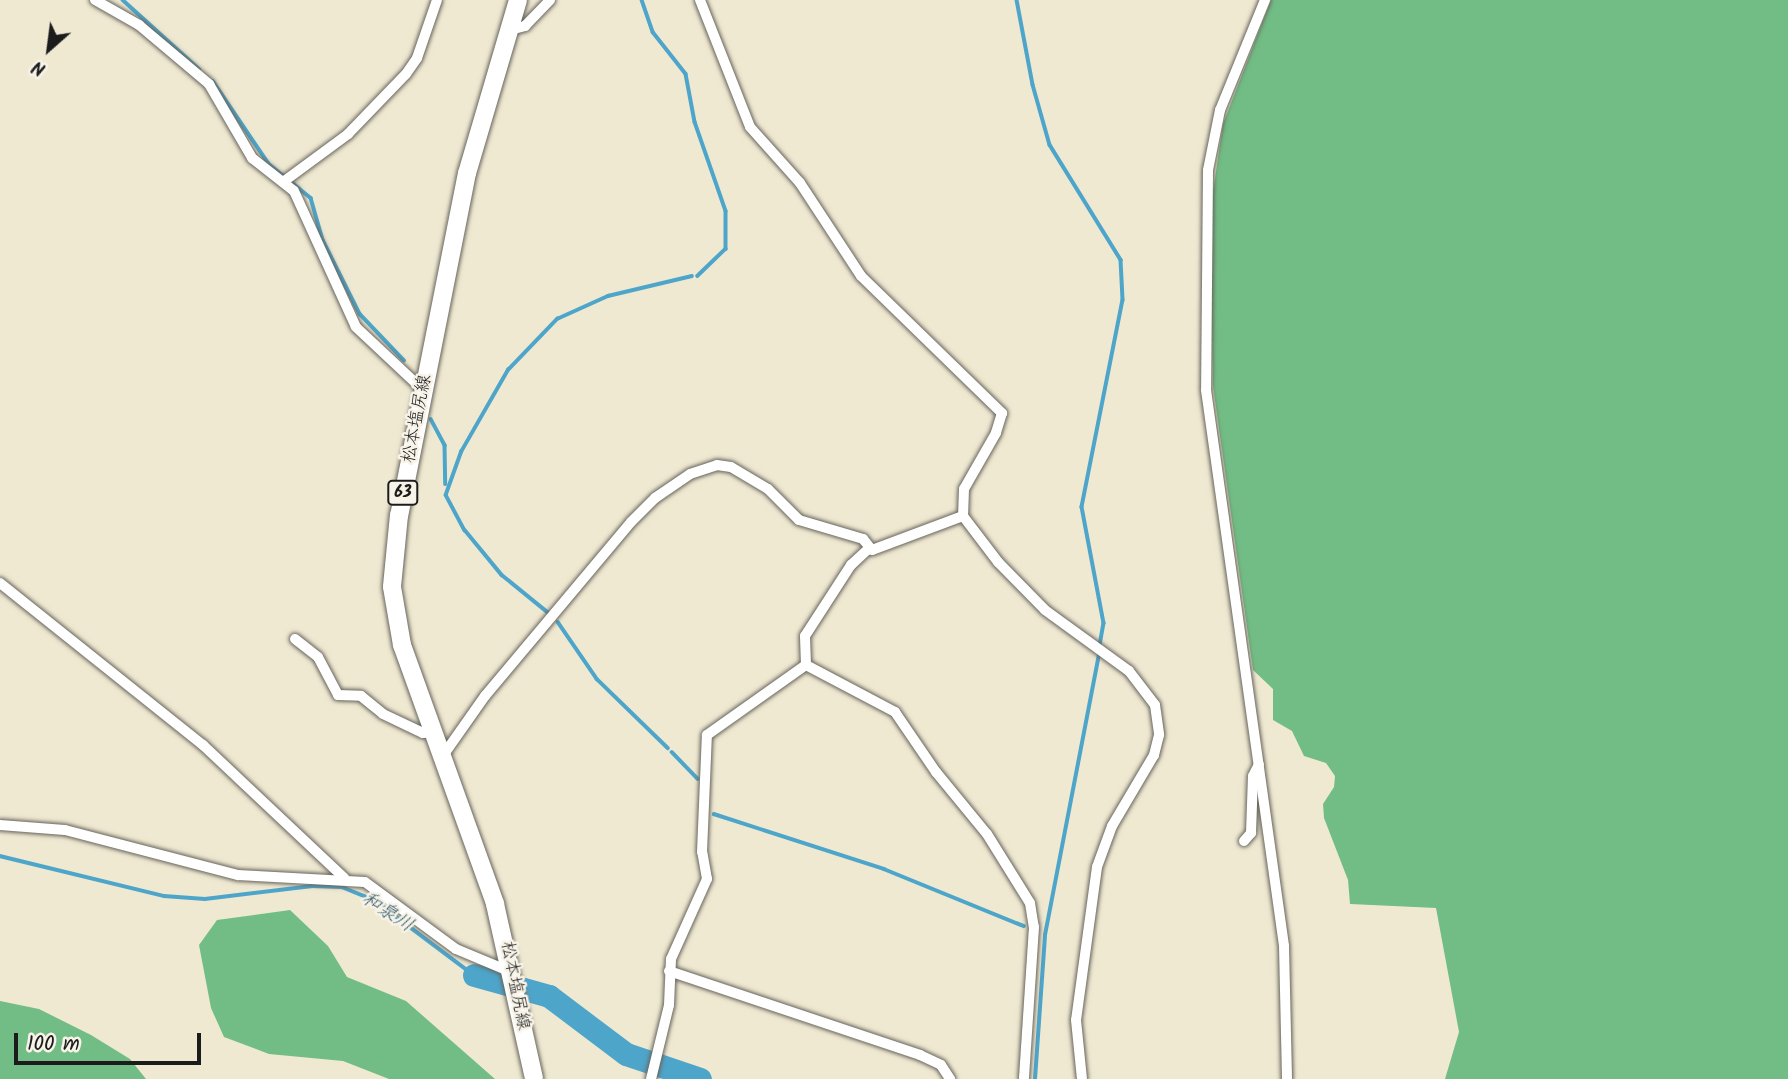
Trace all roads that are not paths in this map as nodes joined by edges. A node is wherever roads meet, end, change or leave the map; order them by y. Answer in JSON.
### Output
{"nodes":[{"id":1,"x":95,"y":0,"type":"edge"},
{"id":2,"x":437,"y":0,"type":"edge"},
{"id":3,"x":518,"y":0,"type":"edge"},
{"id":4,"x":550,"y":0,"type":"edge"},
{"id":5,"x":701,"y":0,"type":"edge"},
{"id":6,"x":1265,"y":0,"type":"edge"},
{"id":7,"x":510,"y":30,"type":"junction"},
{"id":8,"x":283,"y":182,"type":"junction"},
{"id":9,"x":423,"y":390,"type":"junction"},
{"id":10,"x":963,"y":516,"type":"junction"},
{"id":11,"x":869,"y":550,"type":"junction"},
{"id":12,"x":0,"y":583,"type":"edge"},
{"id":13,"x":295,"y":639,"type":"dead end"},
{"id":14,"x":806,"y":665,"type":"junction"},
{"id":15,"x":433,"y":732,"type":"junction"},
{"id":16,"x":442,"y":757,"type":"junction"},
{"id":17,"x":1259,"y":764,"type":"junction"},
{"id":18,"x":0,"y":825,"type":"edge"},
{"id":19,"x":1244,"y":841,"type":"dead end"},
{"id":20,"x":344,"y":878,"type":"junction"},
{"id":21,"x":669,"y":971,"type":"junction"},
{"id":22,"x":513,"y":981,"type":"junction"},
{"id":23,"x":653,"y":1068,"type":"edge"},
{"id":24,"x":534,"y":1079,"type":"edge"},
{"id":25,"x":950,"y":1079,"type":"edge"},
{"id":26,"x":1024,"y":1079,"type":"edge"},
{"id":27,"x":1082,"y":1079,"type":"edge"},
{"id":28,"x":1287,"y":1079,"type":"edge"}],
"edges":[{"from":1,"to":8,"type":"street"},
{"from":2,"to":8,"type":"street"},
{"from":3,"to":7,"type":"main road","name":"松本塩尻線","number":"63"},
{"from":4,"to":7,"type":"street"},
{"from":5,"to":10,"type":"street"},
{"from":6,"to":17,"type":"street"},
{"from":7,"to":9,"type":"main road","name":"松本塩尻線","number":"63"},
{"from":8,"to":9,"type":"street"},
{"from":9,"to":15,"type":"main road","name":"松本塩尻線","number":"63"},
{"from":10,"to":11,"type":"street"},
{"from":10,"to":27,"type":"street"},
{"from":11,"to":14,"type":"street"},
{"from":11,"to":16,"type":"street"},
{"from":12,"to":20,"type":"street"},
{"from":13,"to":15,"type":"street"},
{"from":14,"to":21,"type":"street"},
{"from":14,"to":26,"type":"street"},
{"from":15,"to":16,"type":"main road","name":"松本塩尻線","number":"63"},
{"from":16,"to":22,"type":"main road","name":"松本塩尻線","number":"63"},
{"from":17,"to":19,"type":"street"},
{"from":17,"to":28,"type":"street"},
{"from":18,"to":20,"type":"street"},
{"from":20,"to":22,"type":"street"},
{"from":21,"to":23,"type":"street"},
{"from":21,"to":25,"type":"street"},
{"from":22,"to":24,"type":"main road","name":"松本塩尻線","number":"63"}]}
